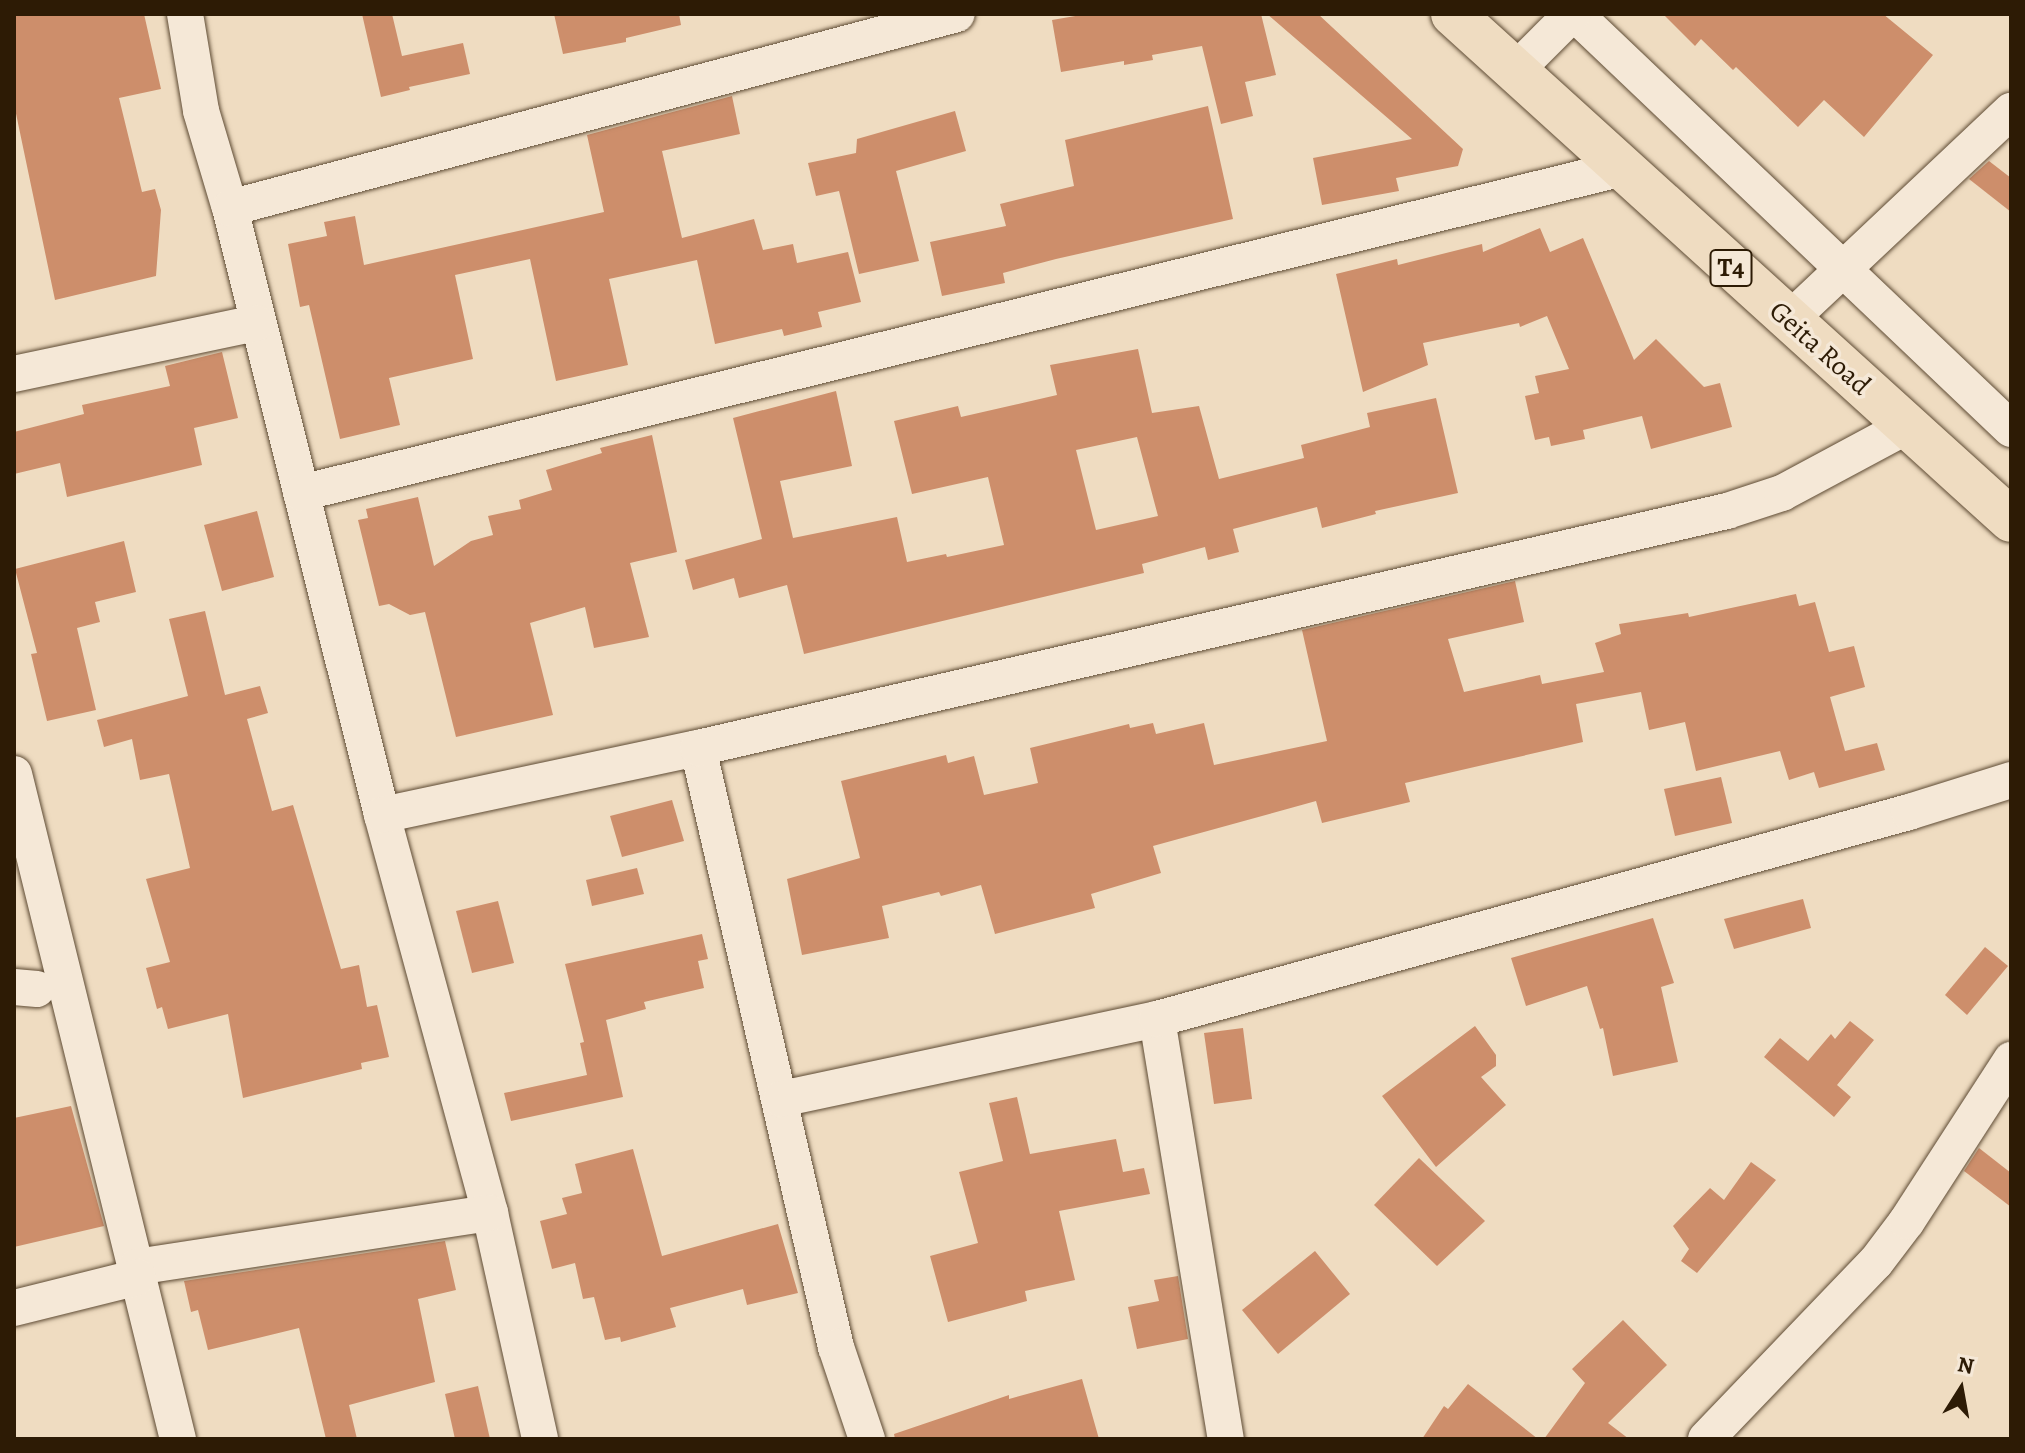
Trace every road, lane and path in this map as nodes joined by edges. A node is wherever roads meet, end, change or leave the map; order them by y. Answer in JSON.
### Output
{"nodes":[{"id":1,"x":185,"y":14,"type":"edge"},
{"id":2,"x":957,"y":14,"type":"edge"},
{"id":3,"x":1453,"y":14,"type":"edge"},
{"id":4,"x":1574,"y":14,"type":"edge"},
{"id":5,"x":1515,"y":71,"type":"junction"},
{"id":6,"x":2011,"y":111,"type":"edge"},
{"id":7,"x":1623,"y":168,"type":"junction"},
{"id":8,"x":230,"y":208,"type":"junction"},
{"id":9,"x":1843,"y":268,"type":"junction"},
{"id":10,"x":1789,"y":320,"type":"junction"},
{"id":11,"x":256,"y":323,"type":"junction"},
{"id":12,"x":14,"y":374,"type":"edge"},
{"id":13,"x":1905,"y":427,"type":"junction"},
{"id":14,"x":2011,"y":429,"type":"edge"},
{"id":15,"x":301,"y":493,"type":"junction"},
{"id":16,"x":2011,"y":520,"type":"edge"},
{"id":17,"x":698,"y":748,"type":"junction"},
{"id":18,"x":14,"y":774,"type":"edge"},
{"id":19,"x":2011,"y":780,"type":"edge"},
{"id":20,"x":382,"y":815,"type":"junction"},
{"id":21,"x":1157,"y":1019,"type":"junction"},
{"id":22,"x":2011,"y":1060,"type":"edge"},
{"id":23,"x":781,"y":1099,"type":"junction"},
{"id":24,"x":490,"y":1213,"type":"junction"},
{"id":25,"x":137,"y":1272,"type":"junction"},
{"id":26,"x":14,"y":1308,"type":"edge"},
{"id":27,"x":178,"y":1439,"type":"edge"},
{"id":28,"x":540,"y":1439,"type":"edge"},
{"id":29,"x":867,"y":1439,"type":"edge"},
{"id":30,"x":1226,"y":1439,"type":"edge"},
{"id":31,"x":1706,"y":1439,"type":"edge"}],
"edges":[{"from":1,"to":8,"type":"street"},
{"from":2,"to":8,"type":"street"},
{"from":3,"to":5,"type":"highway","name":"Geita Road","number":"T4"},
{"from":4,"to":5,"type":"street"},
{"from":4,"to":9,"type":"street"},
{"from":5,"to":7,"type":"highway","name":"Geita Road","number":"T4"},
{"from":6,"to":9,"type":"street"},
{"from":7,"to":10,"type":"highway","name":"Geita Road","number":"T4"},
{"from":7,"to":15,"type":"street"},
{"from":8,"to":11,"type":"street"},
{"from":9,"to":10,"type":"street"},
{"from":9,"to":14,"type":"street"},
{"from":10,"to":13,"type":"highway","name":"Geita Road","number":"T4"},
{"from":11,"to":12,"type":"street"},
{"from":11,"to":15,"type":"street"},
{"from":13,"to":16,"type":"highway","name":"Geita Road","number":"T4"},
{"from":13,"to":17,"type":"street"},
{"from":15,"to":20,"type":"street"},
{"from":17,"to":20,"type":"street"},
{"from":17,"to":23,"type":"street"},
{"from":18,"to":25,"type":"street"},
{"from":19,"to":21,"type":"street"},
{"from":20,"to":24,"type":"street"},
{"from":21,"to":23,"type":"street"},
{"from":21,"to":30,"type":"street"},
{"from":22,"to":31,"type":"street"},
{"from":23,"to":29,"type":"street"},
{"from":24,"to":25,"type":"street"},
{"from":24,"to":28,"type":"street"},
{"from":25,"to":26,"type":"street"},
{"from":25,"to":27,"type":"street"}]}
